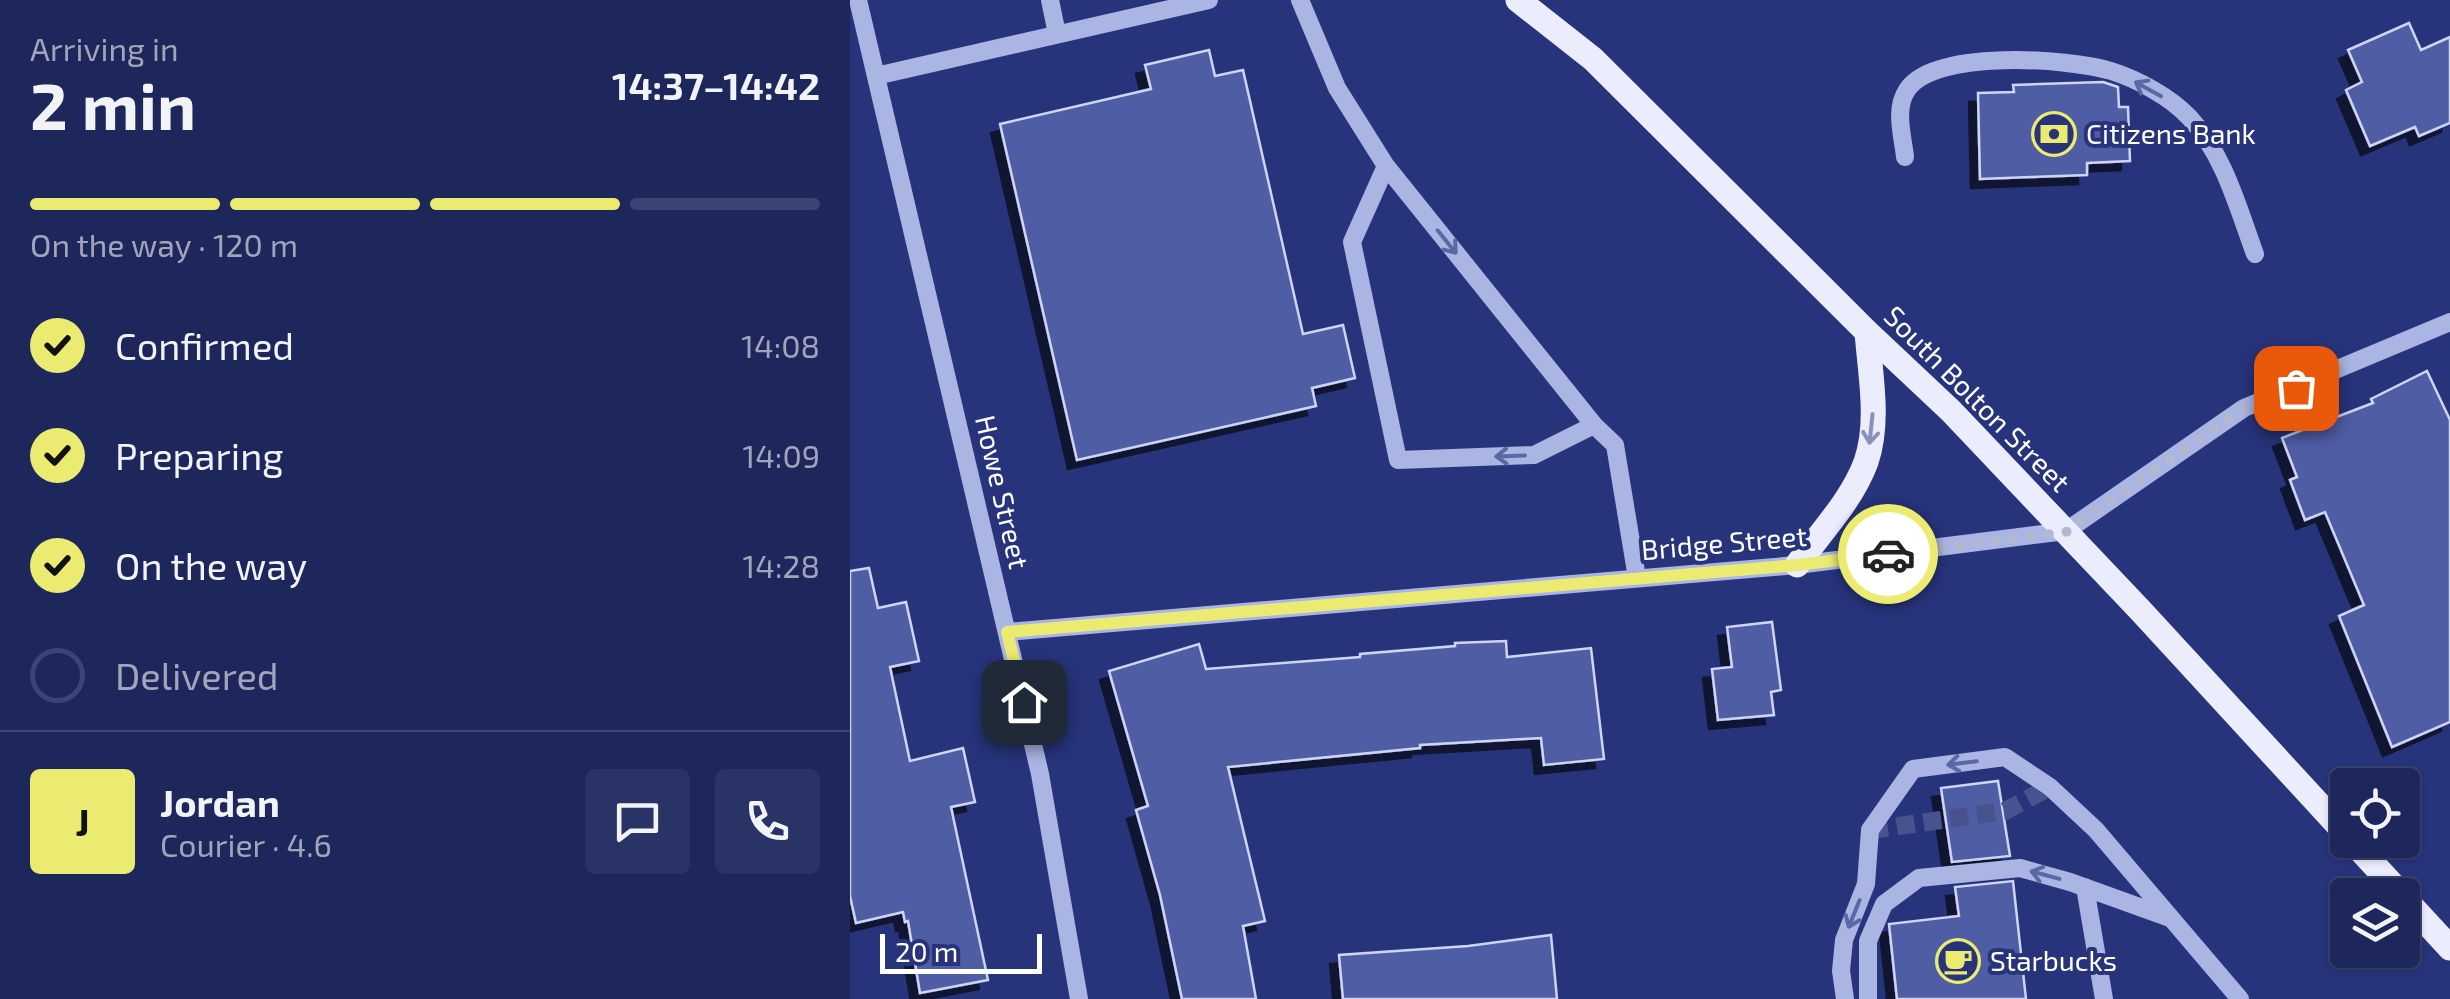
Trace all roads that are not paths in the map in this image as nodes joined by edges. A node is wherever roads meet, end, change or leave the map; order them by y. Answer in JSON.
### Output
{"nodes":[{"id":1,"x":858,"y":0,"type":"edge"},
{"id":2,"x":1050,"y":0,"type":"edge"},
{"id":3,"x":1208,"y":0,"type":"edge"},
{"id":4,"x":1300,"y":0,"type":"edge"},
{"id":5,"x":1518,"y":0,"type":"edge"},
{"id":6,"x":1549,"y":0,"type":"edge"},
{"id":7,"x":1180,"y":3,"type":"edge"},
{"id":8,"x":1057,"y":34,"type":"junction"},
{"id":9,"x":1594,"y":59,"type":"junction"},
{"id":10,"x":876,"y":76,"type":"junction"},
{"id":11,"x":1905,"y":157,"type":"dead end"},
{"id":12,"x":1386,"y":166,"type":"junction"},
{"id":13,"x":2255,"y":254,"type":"dead end"},
{"id":14,"x":2450,"y":322,"type":"edge"},
{"id":15,"x":1867,"y":332,"type":"junction"},
{"id":16,"x":1594,"y":425,"type":"junction"},
{"id":17,"x":2066,"y":532,"type":"junction"},
{"id":18,"x":1797,"y":565,"type":"junction"},
{"id":19,"x":1637,"y":578,"type":"junction"},
{"id":20,"x":1007,"y":632,"type":"junction"},
{"id":21,"x":2330,"y":816,"type":"edge"},
{"id":22,"x":2368,"y":858,"type":"edge"},
{"id":23,"x":2386,"y":878,"type":"edge"},
{"id":24,"x":2085,"y":888,"type":"junction"},
{"id":25,"x":2420,"y":916,"type":"edge"},
{"id":26,"x":2171,"y":918,"type":"junction"},
{"id":27,"x":2450,"y":948,"type":"edge"},
{"id":28,"x":1079,"y":999,"type":"edge"},
{"id":29,"x":1844,"y":999,"type":"edge"},
{"id":30,"x":1868,"y":999,"type":"edge"},
{"id":31,"x":2104,"y":999,"type":"edge"},
{"id":32,"x":2240,"y":999,"type":"edge"}],
"edges":[{"from":1,"to":10,"type":"street","name":"Howe Street"},
{"from":2,"to":8,"type":"street"},
{"from":3,"to":7,"type":"street"},
{"from":4,"to":12,"type":"street"},
{"from":5,"to":9,"type":"main road","name":"South Bolton Street"},
{"from":6,"to":9,"type":"main road","name":"South Bolton Street"},
{"from":7,"to":8,"type":"street"},
{"from":8,"to":10,"type":"street"},
{"from":9,"to":15,"type":"main road","name":"South Bolton Street"},
{"from":10,"to":20,"type":"street","name":"Howe Street"},
{"from":13,"to":11,"type":"street","one_way":true},
{"from":12,"to":16,"type":"street","one_way":true},
{"from":16,"to":12,"type":"street","one_way":true},
{"from":14,"to":17,"type":"street","name":"Bridge Street"},
{"from":15,"to":17,"type":"main road","name":"South Bolton Street"},
{"from":15,"to":18,"type":"main road","one_way":true},
{"from":16,"to":19,"type":"street"},
{"from":17,"to":18,"type":"street","name":"Bridge Street"},
{"from":17,"to":21,"type":"main road","name":"South Bolton Street"},
{"from":18,"to":19,"type":"street","name":"Bridge Street"},
{"from":19,"to":20,"type":"street","name":"Bridge Street"},
{"from":20,"to":28,"type":"street","name":"Howe Street"},
{"from":22,"to":23,"type":"main road","name":"South Bolton Street"},
{"from":24,"to":26,"type":"street"},
{"from":24,"to":30,"type":"street","one_way":true},
{"from":24,"to":31,"type":"street"},
{"from":25,"to":27,"type":"main road","name":"South Bolton Street"},
{"from":26,"to":29,"type":"street","one_way":true},
{"from":26,"to":32,"type":"street"}]}
